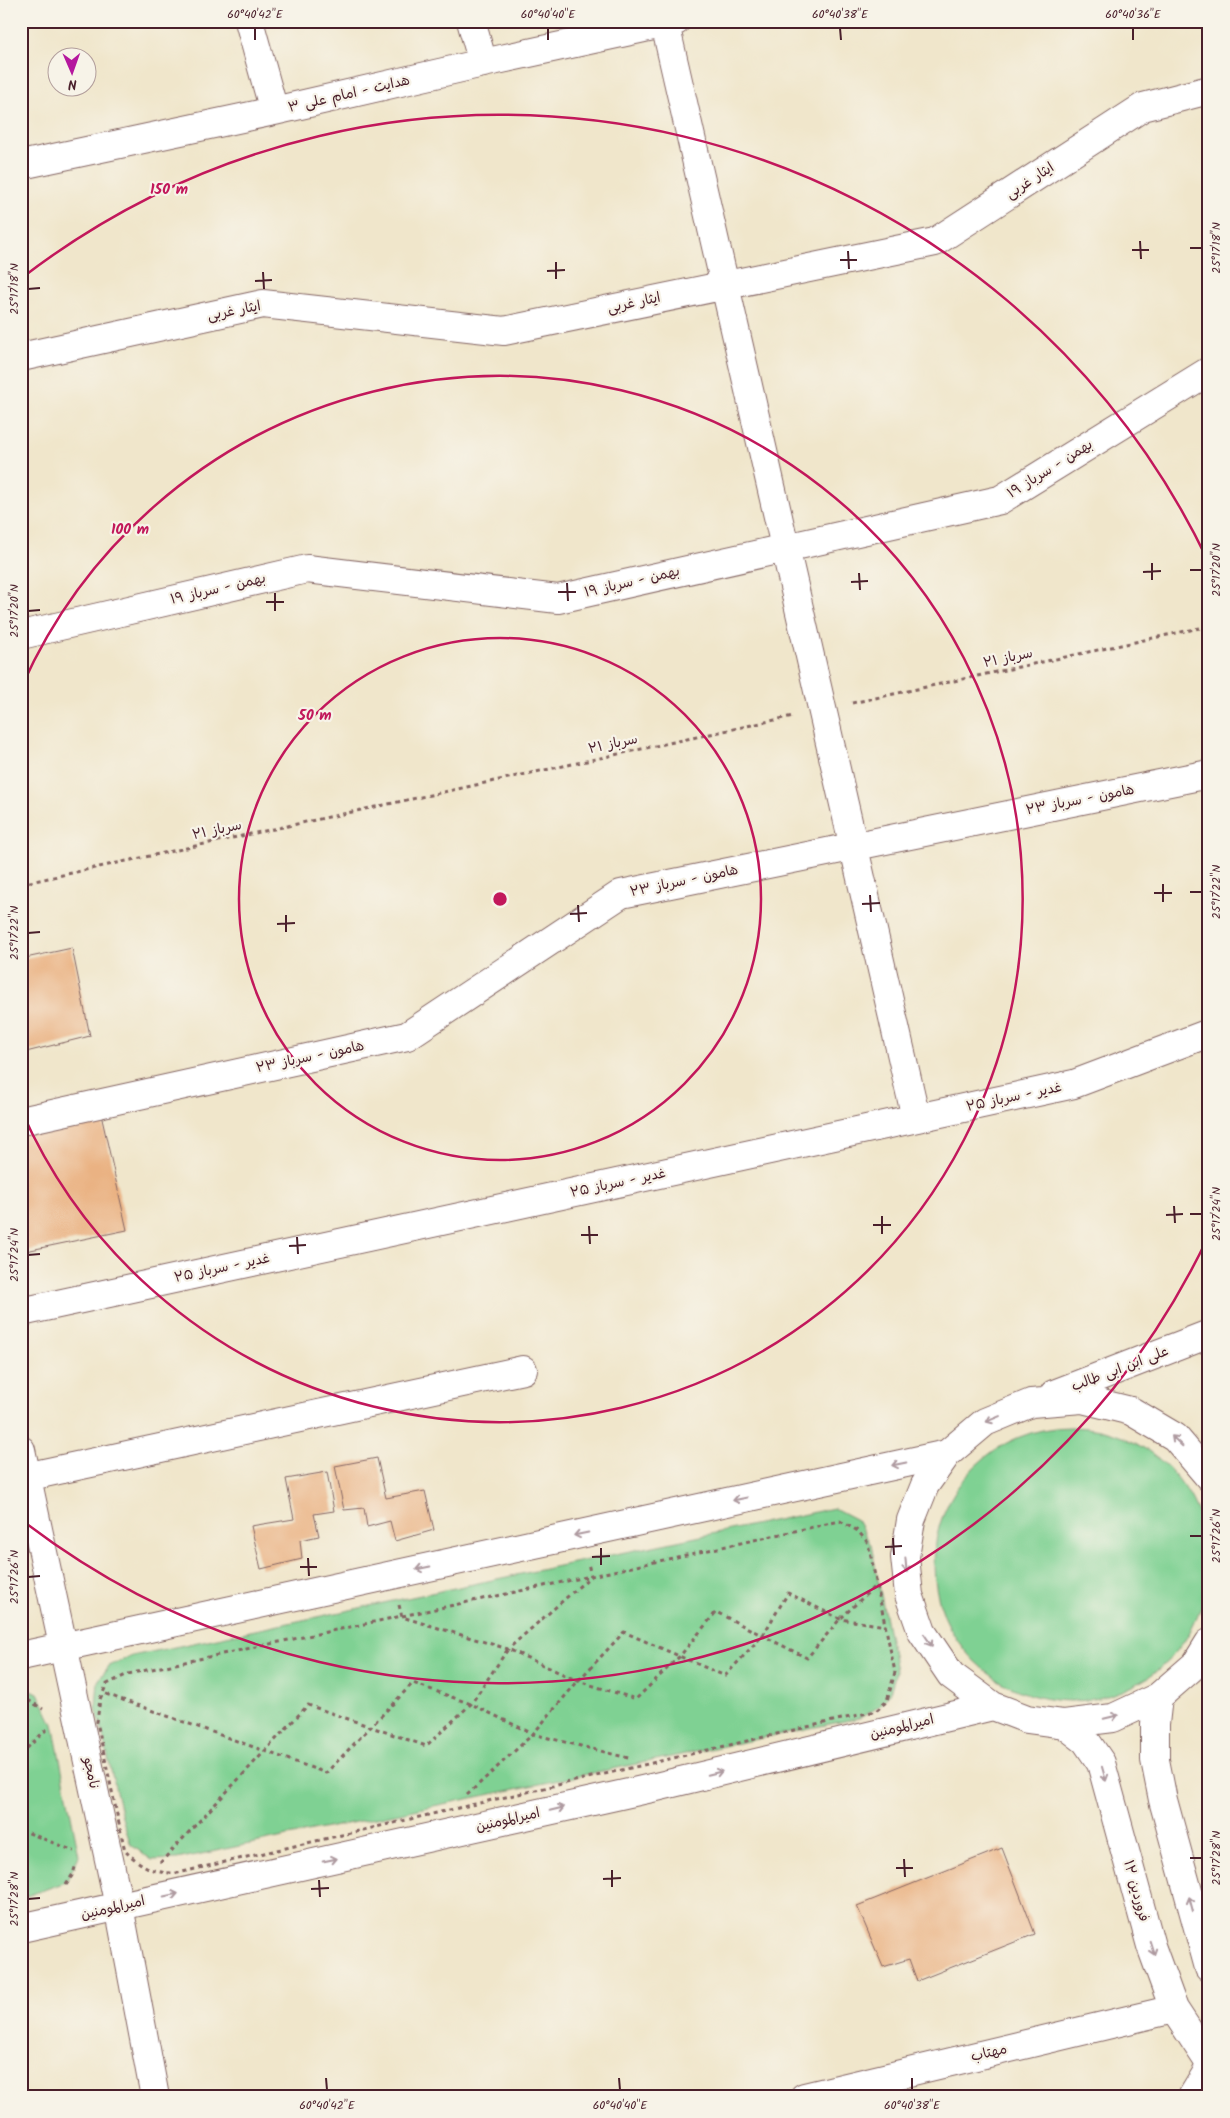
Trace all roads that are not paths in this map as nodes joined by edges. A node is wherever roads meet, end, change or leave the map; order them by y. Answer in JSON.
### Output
{"nodes":[{"id":1,"x":249,"y":21,"type":"edge"},
{"id":2,"x":471,"y":21,"type":"edge"},
{"id":3,"x":670,"y":22,"type":"edge"},
{"id":4,"x":483,"y":63,"type":"junction"},
{"id":5,"x":1209,"y":90,"type":"edge"},
{"id":6,"x":274,"y":111,"type":"junction"},
{"id":7,"x":21,"y":165,"type":"edge"},
{"id":8,"x":725,"y":285,"type":"junction"},
{"id":9,"x":21,"y":357,"type":"edge"},
{"id":10,"x":1209,"y":371,"type":"edge"},
{"id":11,"x":785,"y":548,"type":"junction"},
{"id":12,"x":21,"y":634,"type":"edge"},
{"id":13,"x":1209,"y":774,"type":"edge"},
{"id":14,"x":854,"y":846,"type":"junction"},
{"id":15,"x":1209,"y":1033,"type":"edge"},
{"id":16,"x":916,"y":1118,"type":"junction"},
{"id":17,"x":21,"y":1121,"type":"edge"},
{"id":18,"x":21,"y":1312,"type":"edge"},
{"id":19,"x":1209,"y":1334,"type":"edge"},
{"id":20,"x":523,"y":1370,"type":"dead end"},
{"id":21,"x":1031,"y":1403,"type":"junction"},
{"id":22,"x":21,"y":1450,"type":"edge"},
{"id":23,"x":946,"y":1454,"type":"junction"},
{"id":24,"x":24,"y":1477,"type":"edge"},
{"id":25,"x":1209,"y":1477,"type":"edge"},
{"id":26,"x":1209,"y":1643,"type":"edge"},
{"id":27,"x":64,"y":1647,"type":"junction"},
{"id":28,"x":21,"y":1656,"type":"edge"},
{"id":29,"x":1158,"y":1697,"type":"junction"},
{"id":30,"x":993,"y":1706,"type":"junction"},
{"id":31,"x":1064,"y":1724,"type":"junction"},
{"id":32,"x":119,"y":1906,"type":"junction"},
{"id":33,"x":21,"y":1928,"type":"edge"},
{"id":34,"x":1209,"y":1968,"type":"edge"},
{"id":35,"x":1174,"y":2009,"type":"junction"},
{"id":36,"x":1209,"y":2062,"type":"edge"},
{"id":37,"x":1209,"y":2070,"type":"edge"},
{"id":38,"x":155,"y":2097,"type":"edge"},
{"id":39,"x":804,"y":2097,"type":"edge"},
{"id":40,"x":1192,"y":2097,"type":"edge"}],
"edges":[{"from":1,"to":6,"type":"street"},
{"from":2,"to":4,"type":"street"},
{"from":3,"to":4,"type":"street","name":"هدایت - امام علی ۳"},
{"from":3,"to":8,"type":"street"},
{"from":4,"to":6,"type":"street","name":"هدایت - امام علی ۳"},
{"from":5,"to":8,"type":"street","name":"ایثار غربی"},
{"from":6,"to":7,"type":"street","name":"هدایت - امام علی ۳"},
{"from":8,"to":9,"type":"street","name":"ایثار غربی"},
{"from":8,"to":11,"type":"street"},
{"from":10,"to":11,"type":"street","name":"بهمن - سرباز ۱۹"},
{"from":11,"to":12,"type":"street","name":"بهمن - سرباز ۱۹"},
{"from":11,"to":14,"type":"street"},
{"from":13,"to":14,"type":"street","name":"هامون - سرباز ۲۳"},
{"from":14,"to":16,"type":"street"},
{"from":14,"to":17,"type":"street","name":"هامون - سرباز ۲۳"},
{"from":15,"to":16,"type":"street","name":"غدیر - سرباز ۲۵"},
{"from":16,"to":18,"type":"street","name":"غدیر - سرباز ۲۵"},
{"from":19,"to":21,"type":"street","name":"علی ابن ابی طالب"},
{"from":20,"to":24,"type":"street"},
{"from":21,"to":23,"type":"street","name":"علی ابن ابی طالب","one_way":true},
{"from":25,"to":21,"type":"street","one_way":true},
{"from":22,"to":24,"type":"street","name":"نامجو"},
{"from":23,"to":27,"type":"street","one_way":true},
{"from":23,"to":30,"type":"street","one_way":true},
{"from":24,"to":27,"type":"street","name":"نامجو"},
{"from":26,"to":29,"type":"street"},
{"from":27,"to":28,"type":"street"},
{"from":27,"to":32,"type":"street","name":"نامجو"},
{"from":31,"to":29,"type":"street","one_way":true},
{"from":34,"to":29,"type":"street","one_way":true},
{"from":30,"to":31,"type":"street"},
{"from":32,"to":30,"type":"street","name":"امیرالمومنین","one_way":true},
{"from":31,"to":35,"type":"street","name":"۱۲ فروردین","one_way":true},
{"from":32,"to":33,"type":"street","name":"امیرالمومنین"},
{"from":32,"to":38,"type":"street","name":"نامجو"},
{"from":35,"to":36,"type":"street","name":"۱۲ فروردین"},
{"from":35,"to":39,"type":"street","name":"مهتاب"},
{"from":37,"to":40,"type":"street"}]}
